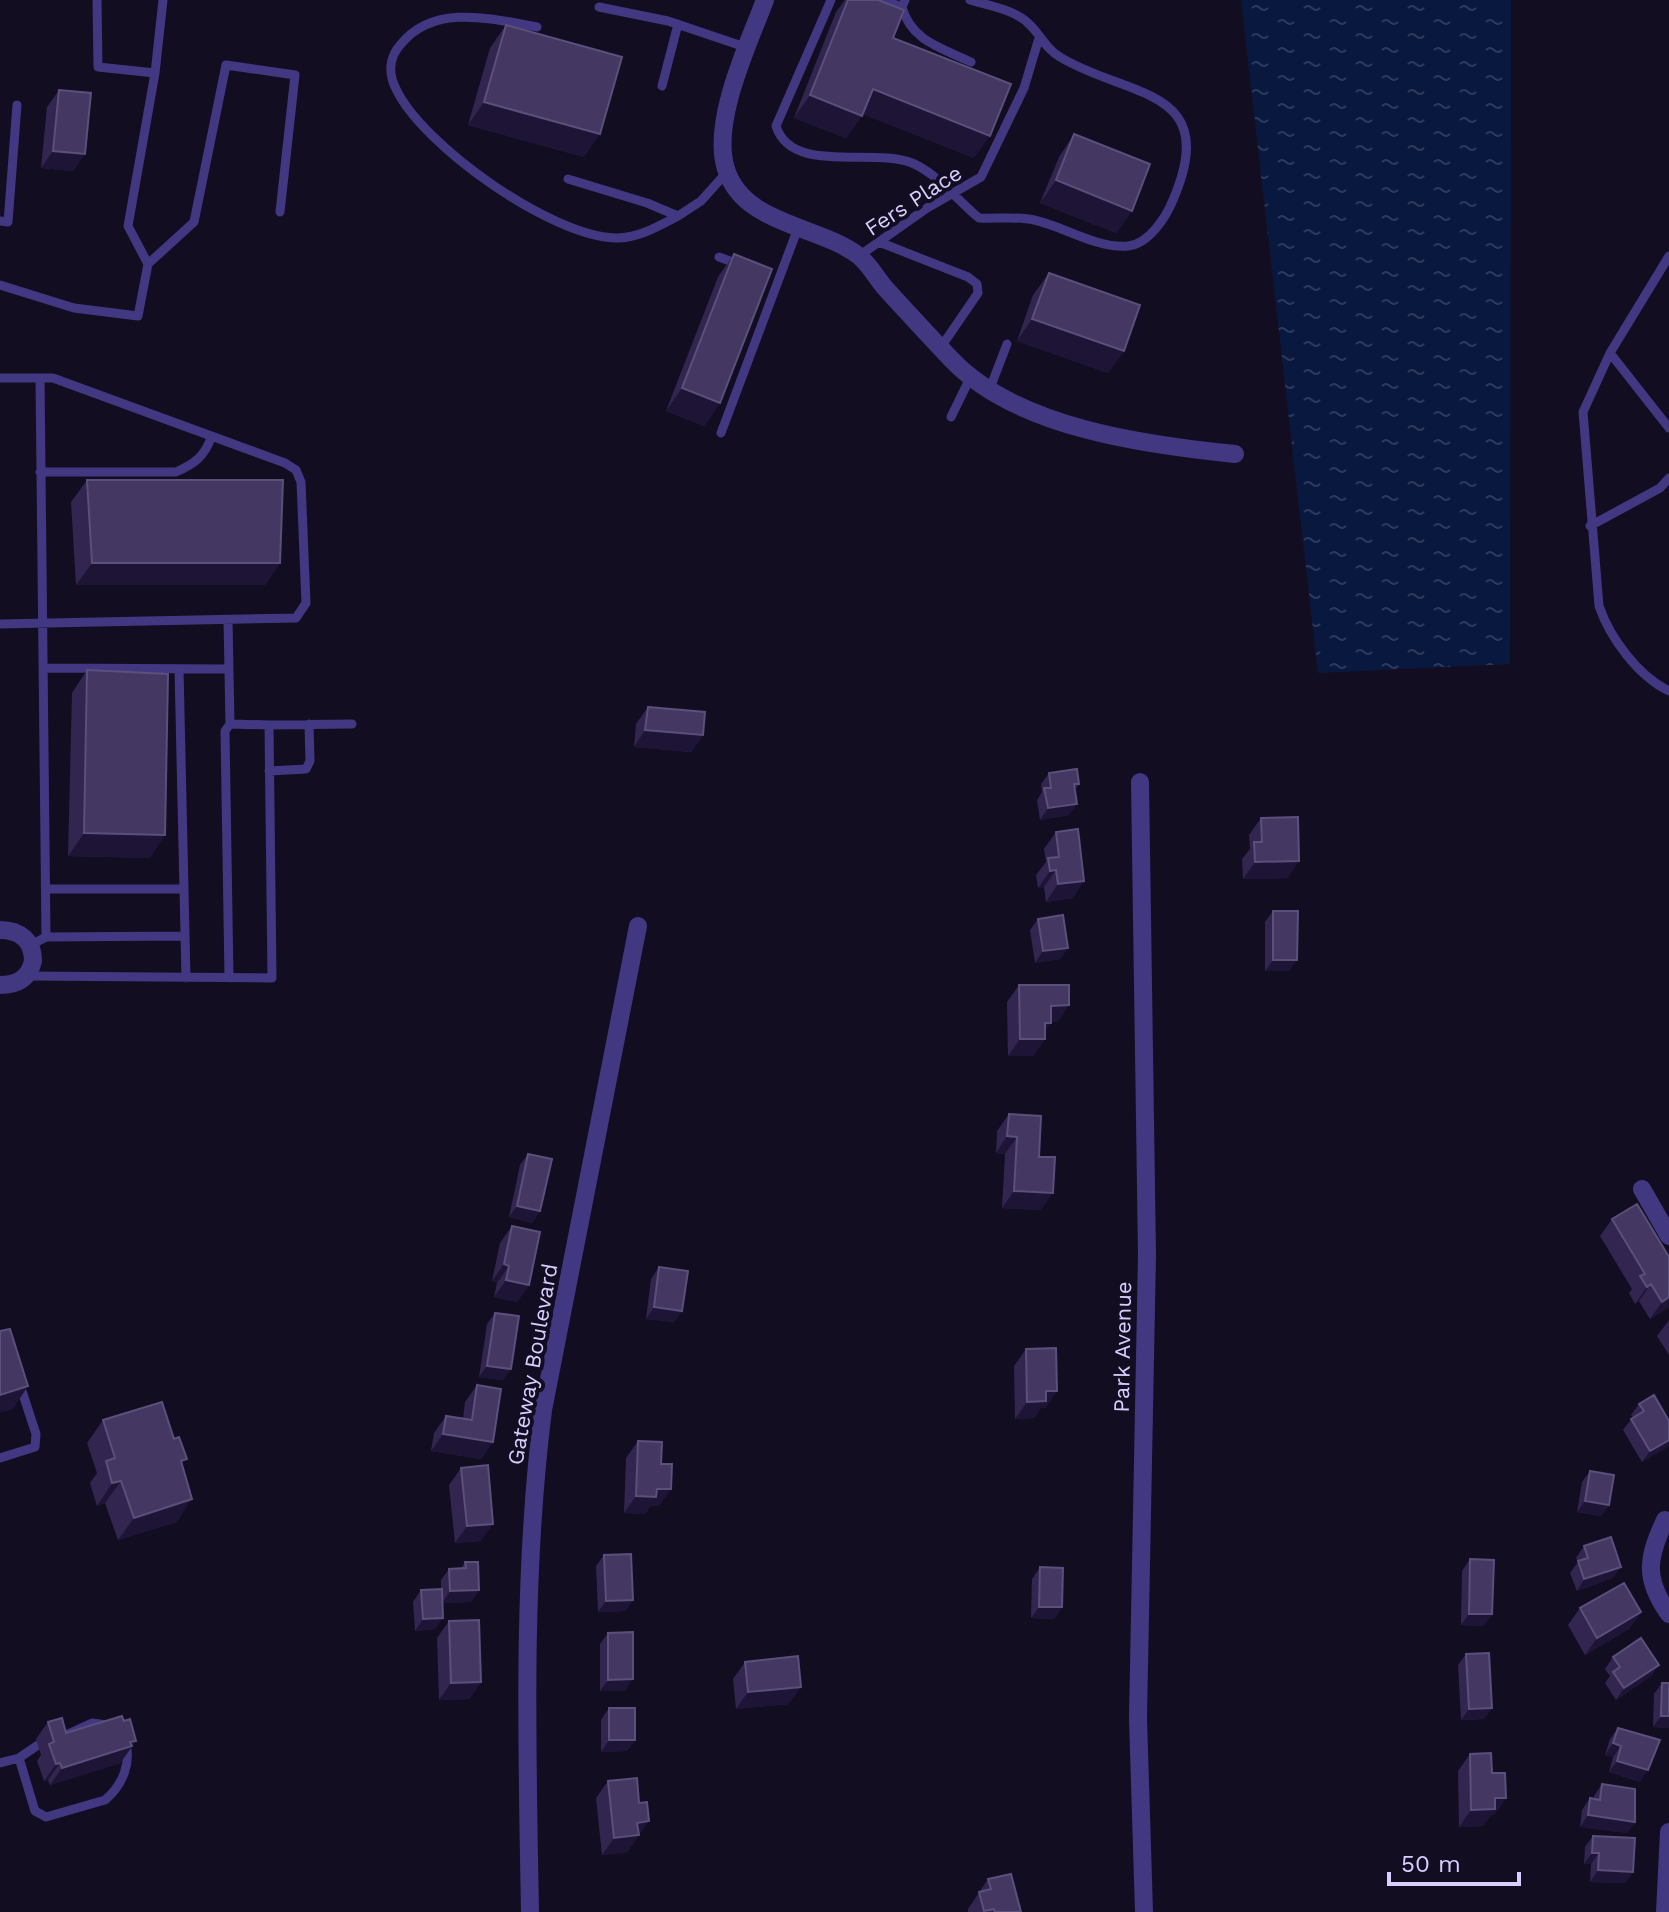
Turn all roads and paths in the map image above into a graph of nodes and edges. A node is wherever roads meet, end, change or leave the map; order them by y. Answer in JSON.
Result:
{"nodes":[{"id":1,"x":97,"y":0,"type":"edge"},
{"id":2,"x":163,"y":0,"type":"edge"},
{"id":3,"x":765,"y":0,"type":"edge"},
{"id":4,"x":831,"y":0,"type":"edge"},
{"id":5,"x":883,"y":0,"type":"edge"},
{"id":6,"x":970,"y":0,"type":"edge"},
{"id":7,"x":904,"y":4,"type":"edge"},
{"id":8,"x":599,"y":7,"type":"dead end"},
{"id":9,"x":678,"y":24,"type":"junction"},
{"id":10,"x":537,"y":27,"type":"dead end"},
{"id":11,"x":1039,"y":38,"type":"junction"},
{"id":12,"x":748,"y":48,"type":"junction"},
{"id":13,"x":971,"y":62,"type":"dead end"},
{"id":14,"x":155,"y":73,"type":"junction"},
{"id":15,"x":662,"y":86,"type":"dead end"},
{"id":16,"x":17,"y":105,"type":"dead end"},
{"id":17,"x":727,"y":172,"type":"junction"},
{"id":18,"x":568,"y":179,"type":"dead end"},
{"id":19,"x":952,"y":196,"type":"junction"},
{"id":20,"x":280,"y":212,"type":"dead end"},
{"id":21,"x":678,"y":216,"type":"junction"},
{"id":22,"x":0,"y":221,"type":"edge"},
{"id":23,"x":798,"y":228,"type":"junction"},
{"id":24,"x":879,"y":242,"type":"junction"},
{"id":25,"x":859,"y":256,"type":"junction"},
{"id":26,"x":1669,"y":256,"type":"edge"},
{"id":27,"x":719,"y":257,"type":"dead end"},
{"id":28,"x":148,"y":264,"type":"junction"},
{"id":29,"x":755,"y":270,"type":"edge"},
{"id":30,"x":767,"y":274,"type":"edge"},
{"id":31,"x":779,"y":279,"type":"junction"},
{"id":32,"x":0,"y":285,"type":"edge"},
{"id":33,"x":1007,"y":344,"type":"dead end"},
{"id":34,"x":941,"y":347,"type":"junction"},
{"id":35,"x":1610,"y":353,"type":"junction"},
{"id":36,"x":971,"y":376,"type":"junction"},
{"id":37,"x":0,"y":378,"type":"edge"},
{"id":38,"x":40,"y":378,"type":"junction"},
{"id":39,"x":989,"y":391,"type":"junction"},
{"id":40,"x":951,"y":417,"type":"dead end"},
{"id":41,"x":1669,"y":428,"type":"edge"},
{"id":42,"x":721,"y":433,"type":"dead end"},
{"id":43,"x":211,"y":438,"type":"junction"},
{"id":44,"x":1235,"y":454,"type":"dead end"},
{"id":45,"x":40,"y":472,"type":"junction"},
{"id":46,"x":1669,"y":478,"type":"edge"},
{"id":47,"x":1590,"y":526,"type":"junction"},
{"id":48,"x":228,"y":620,"type":"junction"},
{"id":49,"x":0,"y":624,"type":"edge"},
{"id":50,"x":40,"y":624,"type":"junction"},
{"id":51,"x":44,"y":668,"type":"junction"},
{"id":52,"x":179,"y":669,"type":"junction"},
{"id":53,"x":229,"y":669,"type":"junction"},
{"id":54,"x":1669,"y":691,"type":"edge"},
{"id":55,"x":230,"y":724,"type":"junction"},
{"id":56,"x":309,"y":724,"type":"junction"},
{"id":57,"x":352,"y":724,"type":"dead end"},
{"id":58,"x":269,"y":725,"type":"junction"},
{"id":59,"x":269,"y":771,"type":"junction"},
{"id":60,"x":1140,"y":782,"type":"dead end"},
{"id":61,"x":46,"y":889,"type":"junction"},
{"id":62,"x":184,"y":889,"type":"junction"},
{"id":63,"x":638,"y":926,"type":"dead end"},
{"id":64,"x":0,"y":930,"type":"edge"},
{"id":65,"x":185,"y":936,"type":"junction"},
{"id":66,"x":38,"y":941,"type":"junction"},
{"id":67,"x":27,"y":976,"type":"junction"},
{"id":68,"x":186,"y":978,"type":"junction"},
{"id":69,"x":229,"y":978,"type":"junction"},
{"id":70,"x":0,"y":985,"type":"edge"},
{"id":71,"x":1642,"y":1189,"type":"dead end"},
{"id":72,"x":1669,"y":1236,"type":"edge"},
{"id":73,"x":16,"y":1373,"type":"edge"},
{"id":74,"x":0,"y":1458,"type":"edge"},
{"id":75,"x":1665,"y":1520,"type":"dead end"},
{"id":76,"x":1669,"y":1614,"type":"edge"},
{"id":77,"x":52,"y":1741,"type":"edge"},
{"id":78,"x":38,"y":1745,"type":"dead end"},
{"id":79,"x":19,"y":1758,"type":"junction"},
{"id":80,"x":0,"y":1763,"type":"edge"},
{"id":81,"x":1669,"y":1832,"type":"edge"},
{"id":82,"x":530,"y":1912,"type":"edge"},
{"id":83,"x":1144,"y":1912,"type":"edge"},
{"id":84,"x":1665,"y":1912,"type":"edge"}],
"edges":[{"from":1,"to":14,"type":"lane"},
{"from":2,"to":14,"type":"lane"},
{"from":3,"to":12,"type":"street"},
{"from":4,"to":19,"type":"lane"},
{"from":5,"to":7,"type":"lane"},
{"from":6,"to":11,"type":"lane"},
{"from":7,"to":13,"type":"lane"},
{"from":8,"to":9,"type":"lane"},
{"from":9,"to":12,"type":"lane"},
{"from":9,"to":15,"type":"lane"},
{"from":10,"to":21,"type":"lane"},
{"from":11,"to":19,"type":"lane","name":"Fers Place"},
{"from":11,"to":19,"type":"lane"},
{"from":12,"to":17,"type":"street"},
{"from":14,"to":28,"type":"lane"},
{"from":16,"to":22,"type":"lane"},
{"from":17,"to":21,"type":"lane"},
{"from":17,"to":23,"type":"street"},
{"from":18,"to":21,"type":"lane"},
{"from":19,"to":24,"type":"lane","name":"Fers Place"},
{"from":20,"to":28,"type":"lane"},
{"from":23,"to":25,"type":"street"},
{"from":23,"to":31,"type":"lane"},
{"from":24,"to":25,"type":"lane","name":"Fers Place"},
{"from":24,"to":34,"type":"lane"},
{"from":25,"to":34,"type":"street"},
{"from":26,"to":35,"type":"lane"},
{"from":27,"to":29,"type":"lane"},
{"from":28,"to":32,"type":"lane"},
{"from":30,"to":31,"type":"lane"},
{"from":31,"to":42,"type":"lane"},
{"from":33,"to":39,"type":"lane"},
{"from":34,"to":36,"type":"street"},
{"from":35,"to":41,"type":"lane"},
{"from":35,"to":47,"type":"lane"},
{"from":36,"to":39,"type":"street"},
{"from":36,"to":40,"type":"lane"},
{"from":37,"to":38,"type":"lane"},
{"from":38,"to":43,"type":"lane"},
{"from":38,"to":45,"type":"lane"},
{"from":39,"to":44,"type":"street"},
{"from":43,"to":45,"type":"lane"},
{"from":43,"to":48,"type":"lane"},
{"from":45,"to":50,"type":"lane"},
{"from":46,"to":47,"type":"lane"},
{"from":47,"to":54,"type":"lane"},
{"from":48,"to":50,"type":"lane"},
{"from":48,"to":53,"type":"lane"},
{"from":49,"to":50,"type":"lane"},
{"from":50,"to":51,"type":"lane"},
{"from":51,"to":52,"type":"lane"},
{"from":51,"to":61,"type":"lane"},
{"from":52,"to":53,"type":"lane"},
{"from":52,"to":62,"type":"lane"},
{"from":53,"to":55,"type":"lane"},
{"from":55,"to":58,"type":"lane"},
{"from":55,"to":69,"type":"lane"},
{"from":56,"to":57,"type":"lane"},
{"from":56,"to":58,"type":"lane"},
{"from":56,"to":59,"type":"lane"},
{"from":58,"to":59,"type":"lane"},
{"from":59,"to":69,"type":"lane"},
{"from":60,"to":83,"type":"street","name":"Park Avenue"},
{"from":61,"to":62,"type":"lane"},
{"from":61,"to":66,"type":"lane"},
{"from":62,"to":65,"type":"lane"},
{"from":63,"to":82,"type":"street","name":"Gateway Boulevard"},
{"from":64,"to":66,"type":"street"},
{"from":65,"to":66,"type":"lane"},
{"from":65,"to":68,"type":"lane"},
{"from":66,"to":67,"type":"street"},
{"from":67,"to":68,"type":"lane"},
{"from":67,"to":70,"type":"street"},
{"from":68,"to":69,"type":"lane"},
{"from":71,"to":72,"type":"street"},
{"from":73,"to":74,"type":"lane"},
{"from":75,"to":76,"type":"street"},
{"from":77,"to":79,"type":"lane"},
{"from":78,"to":79,"type":"lane"},
{"from":79,"to":80,"type":"lane"},
{"from":81,"to":84,"type":"street"}]}
